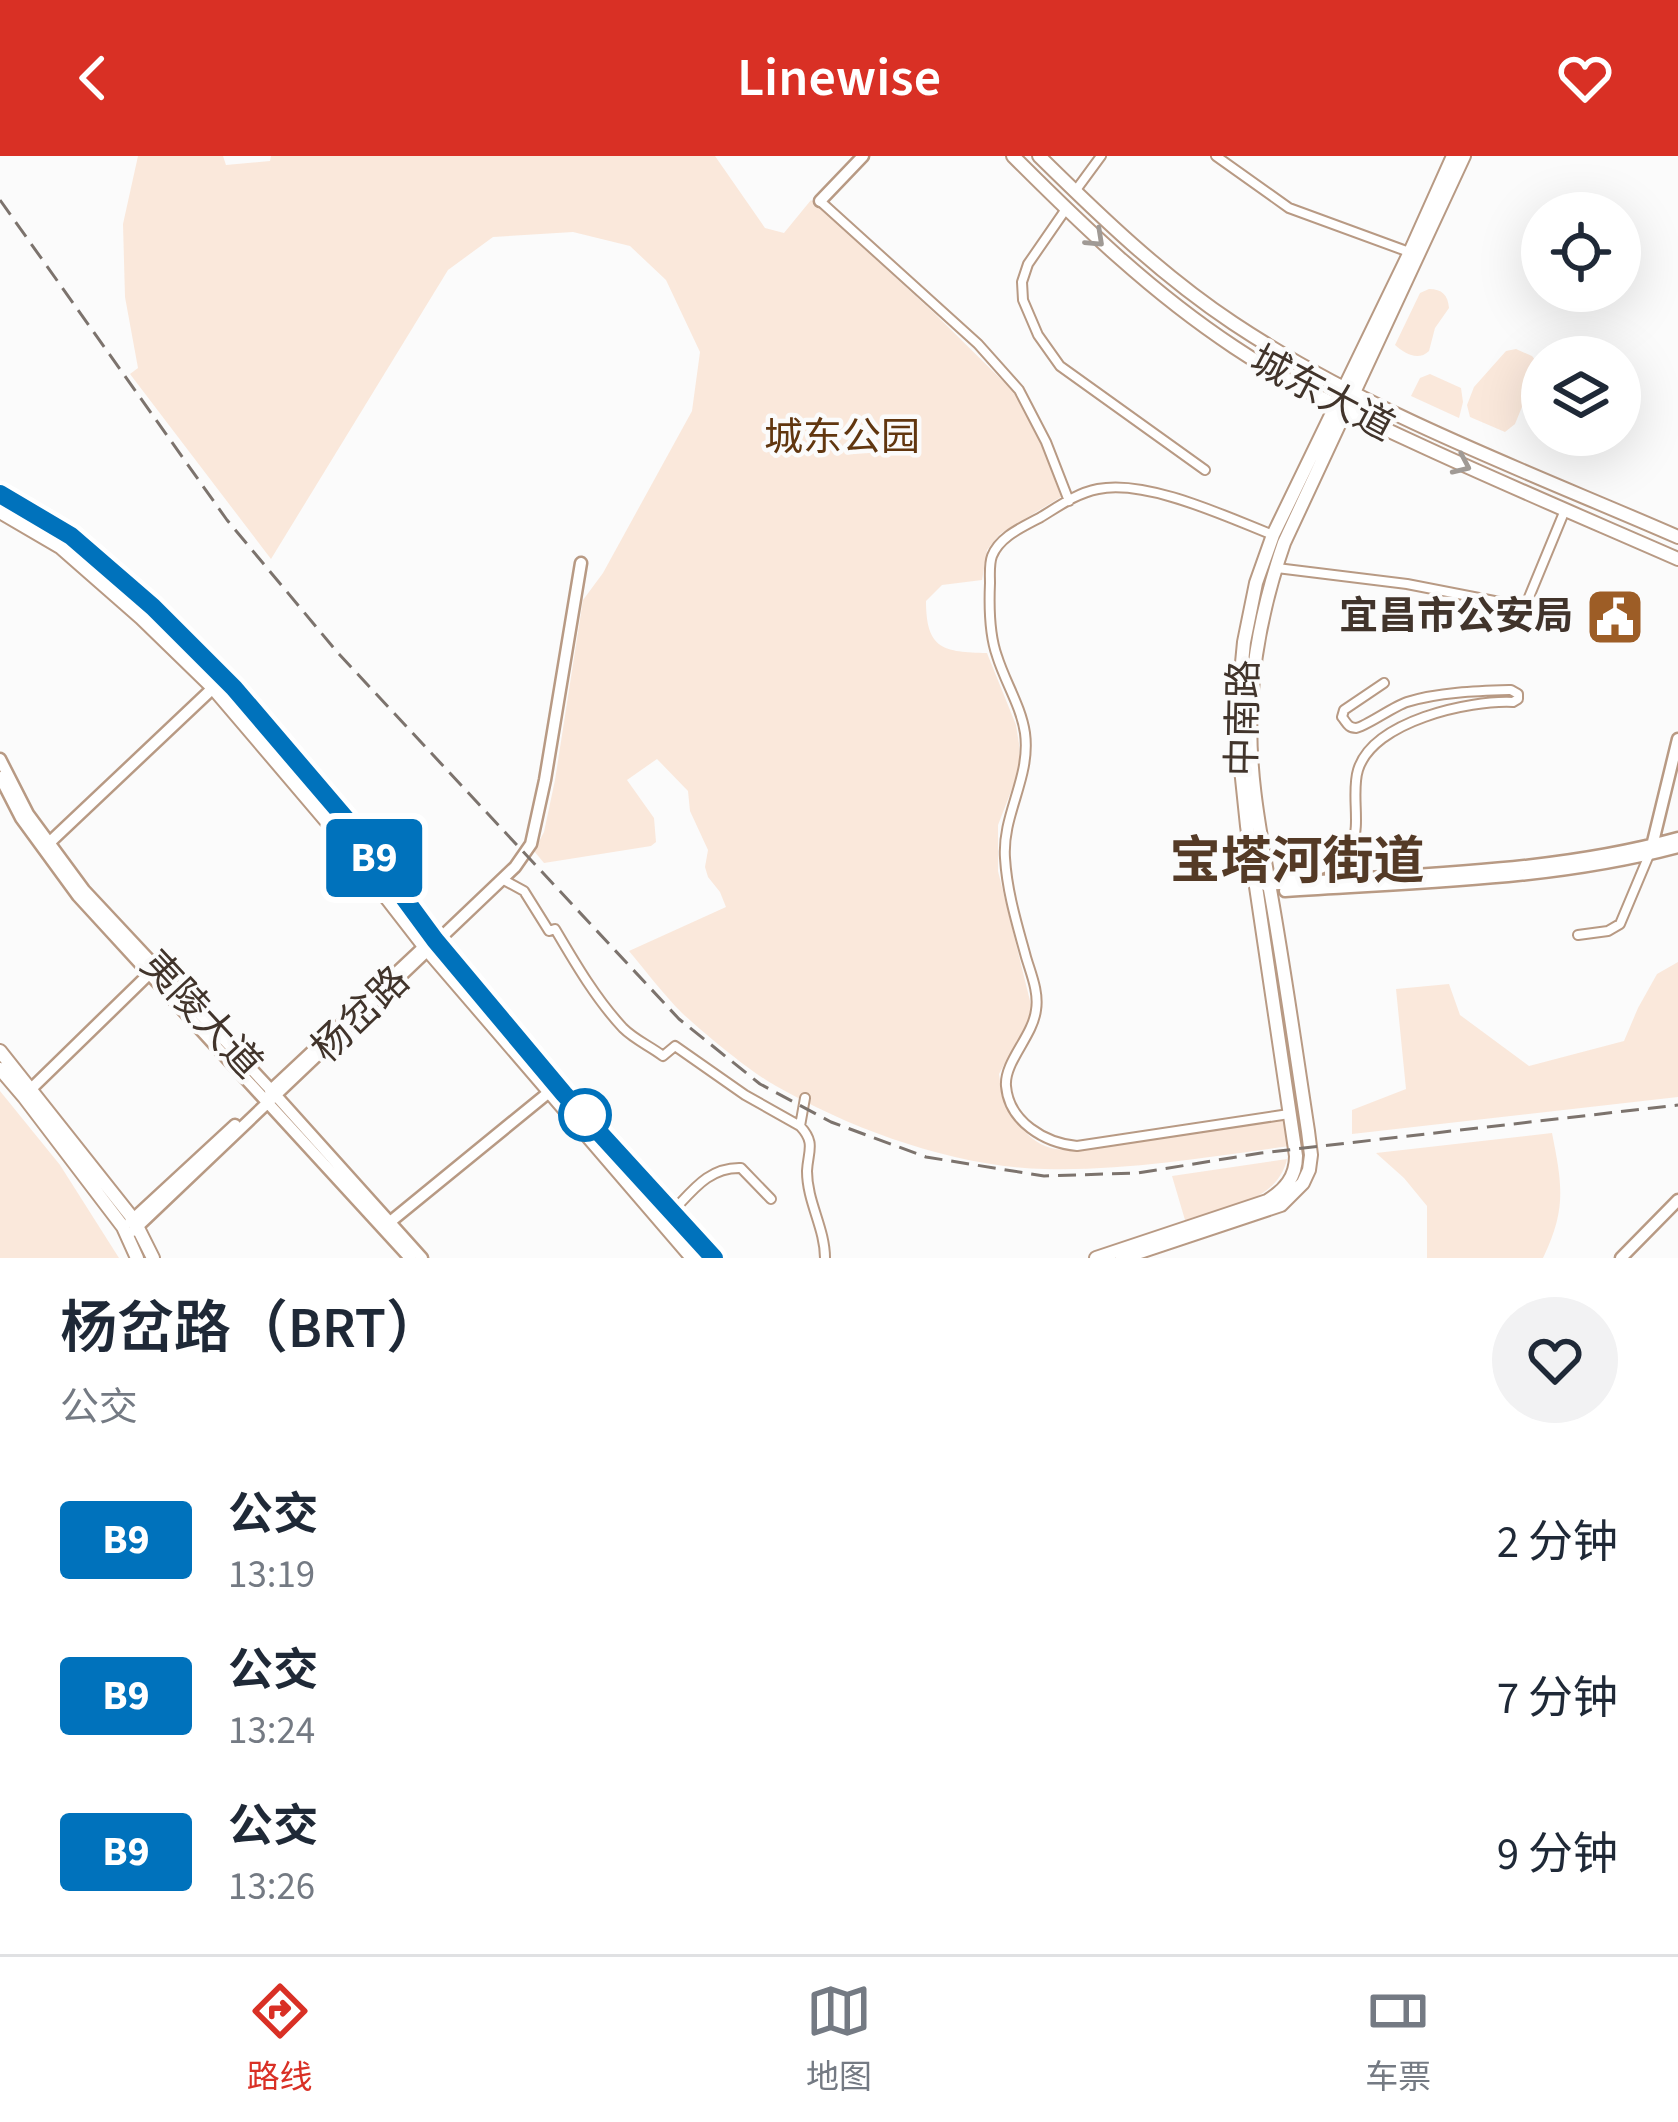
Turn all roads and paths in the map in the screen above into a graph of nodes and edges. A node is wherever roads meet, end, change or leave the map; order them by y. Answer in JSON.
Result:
{"nodes":[{"id":1,"x":863,"y":156,"type":"edge"},
{"id":2,"x":1013,"y":156,"type":"edge"},
{"id":3,"x":1039,"y":156,"type":"edge"},
{"id":4,"x":1100,"y":156,"type":"edge"},
{"id":5,"x":1216,"y":156,"type":"edge"},
{"id":6,"x":1453,"y":156,"type":"edge"},
{"id":7,"x":1464,"y":156,"type":"edge"},
{"id":8,"x":1075,"y":192,"type":"junction"},
{"id":9,"x":820,"y":201,"type":"joint"},
{"id":10,"x":1066,"y":209,"type":"junction"},
{"id":11,"x":1410,"y":252,"type":"junction"},
{"id":12,"x":1348,"y":390,"type":"junction"},
{"id":13,"x":1339,"y":408,"type":"junction"},
{"id":14,"x":1205,"y":470,"type":"dead end"},
{"id":15,"x":0,"y":494,"type":"edge"},
{"id":16,"x":1069,"y":500,"type":"junction"},
{"id":17,"x":1565,"y":510,"type":"junction"},
{"id":18,"x":0,"y":512,"type":"edge"},
{"id":19,"x":1274,"y":536,"type":"junction"},
{"id":20,"x":1678,"y":537,"type":"edge"},
{"id":21,"x":1678,"y":559,"type":"edge"},
{"id":22,"x":581,"y":562,"type":"dead end"},
{"id":23,"x":1276,"y":568,"type":"junction"},
{"id":24,"x":1384,"y":683,"type":"dead end"},
{"id":25,"x":213,"y":688,"type":"junction"},
{"id":26,"x":1678,"y":739,"type":"edge"},
{"id":27,"x":0,"y":759,"type":"edge"},
{"id":28,"x":0,"y":777,"type":"edge"},
{"id":29,"x":49,"y":843,"type":"junction"},
{"id":30,"x":1678,"y":843,"type":"edge"},
{"id":31,"x":1650,"y":850,"type":"junction"},
{"id":32,"x":502,"y":879,"type":"junction"},
{"id":33,"x":1263,"y":889,"type":"junction"},
{"id":34,"x":1578,"y":935,"type":"dead end"},
{"id":35,"x":429,"y":946,"type":"junction"},
{"id":36,"x":151,"y":973,"type":"junction"},
{"id":37,"x":0,"y":1051,"type":"edge"},
{"id":38,"x":0,"y":1069,"type":"edge"},
{"id":39,"x":31,"y":1089,"type":"junction"},
{"id":40,"x":548,"y":1093,"type":"junction"},
{"id":41,"x":270,"y":1096,"type":"junction"},
{"id":42,"x":805,"y":1098,"type":"dead end"},
{"id":43,"x":1290,"y":1113,"type":"junction"},
{"id":44,"x":800,"y":1126,"type":"junction"},
{"id":45,"x":771,"y":1199,"type":"dead end"},
{"id":46,"x":1678,"y":1200,"type":"edge"},
{"id":47,"x":674,"y":1211,"type":"junction"},
{"id":48,"x":390,"y":1222,"type":"junction"},
{"id":49,"x":130,"y":1228,"type":"junction"},
{"id":50,"x":137,"y":1258,"type":"edge"},
{"id":51,"x":153,"y":1258,"type":"edge"},
{"id":52,"x":410,"y":1258,"type":"edge"},
{"id":53,"x":422,"y":1258,"type":"edge"},
{"id":54,"x":692,"y":1258,"type":"edge"},
{"id":55,"x":714,"y":1258,"type":"edge"},
{"id":56,"x":825,"y":1258,"type":"edge"},
{"id":57,"x":1096,"y":1258,"type":"edge"},
{"id":58,"x":1122,"y":1258,"type":"edge"},
{"id":59,"x":1621,"y":1258,"type":"edge"}],
"edges":[{"from":1,"to":9,"type":"main road"},
{"from":2,"to":10,"type":"main road","name":"城东大道"},
{"from":3,"to":8,"type":"main road","name":"城东大道"},
{"from":4,"to":8,"type":"street"},
{"from":5,"to":11,"type":"street"},
{"from":6,"to":11,"type":"main road","name":"中南路"},
{"from":7,"to":12,"type":"main road","name":"中南路"},
{"from":8,"to":12,"type":"main road","name":"城东大道"},
{"from":9,"to":16,"type":"street"},
{"from":10,"to":13,"type":"main road","name":"城东大道","one_way":true},
{"from":10,"to":14,"type":"street"},
{"from":11,"to":12,"type":"main road","name":"中南路"},
{"from":12,"to":13,"type":"main road","name":"中南路"},
{"from":12,"to":20,"type":"main road","name":"城东大道"},
{"from":13,"to":17,"type":"main road","name":"城东大道","one_way":true},
{"from":13,"to":19,"type":"main road","name":"中南路"},
{"from":13,"to":23,"type":"main road","name":"中南路"},
{"from":15,"to":35,"type":"main road"},
{"from":16,"to":19,"type":"street"},
{"from":16,"to":43,"type":"street"},
{"from":17,"to":21,"type":"main road","name":"城东大道"},
{"from":17,"to":23,"type":"street"},
{"from":18,"to":25,"type":"main road"},
{"from":19,"to":33,"type":"main road","name":"中南路"},
{"from":22,"to":32,"type":"main road","name":"杨岔路"},
{"from":23,"to":33,"type":"main road","name":"中南路"},
{"from":24,"to":33,"type":"street"},
{"from":25,"to":29,"type":"main road"},
{"from":25,"to":35,"type":"main road"},
{"from":26,"to":31,"type":"main road"},
{"from":27,"to":29,"type":"main road","name":"夷陵大道"},
{"from":28,"to":36,"type":"main road","name":"夷陵大道"},
{"from":29,"to":41,"type":"main road","name":"夷陵大道"},
{"from":30,"to":31,"type":"main road"},
{"from":31,"to":33,"type":"main road"},
{"from":31,"to":34,"type":"street"},
{"from":32,"to":35,"type":"main road","name":"杨岔路"},
{"from":32,"to":44,"type":"street"},
{"from":33,"to":43,"type":"main road","name":"中南路"},
{"from":33,"to":58,"type":"main road","name":"中南路"},
{"from":35,"to":40,"type":"main road"},
{"from":35,"to":41,"type":"main road","name":"杨岔路"},
{"from":35,"to":47,"type":"main road"},
{"from":36,"to":39,"type":"main road"},
{"from":36,"to":41,"type":"main road","name":"夷陵大道"},
{"from":37,"to":39,"type":"main road"},
{"from":38,"to":49,"type":"main road"},
{"from":39,"to":49,"type":"main road"},
{"from":40,"to":48,"type":"main road"},
{"from":40,"to":54,"type":"main road"},
{"from":41,"to":48,"type":"main road","name":"夷陵大道"},
{"from":41,"to":49,"type":"main road","name":"杨岔路"},
{"from":41,"to":52,"type":"main road","name":"夷陵大道"},
{"from":42,"to":44,"type":"street"},
{"from":43,"to":57,"type":"main road","name":"中南路"},
{"from":44,"to":56,"type":"street"},
{"from":45,"to":47,"type":"street"},
{"from":46,"to":59,"type":"main road"},
{"from":47,"to":55,"type":"main road"},
{"from":48,"to":53,"type":"main road","name":"夷陵大道"},
{"from":49,"to":50,"type":"main road"},
{"from":49,"to":51,"type":"main road"}]}
